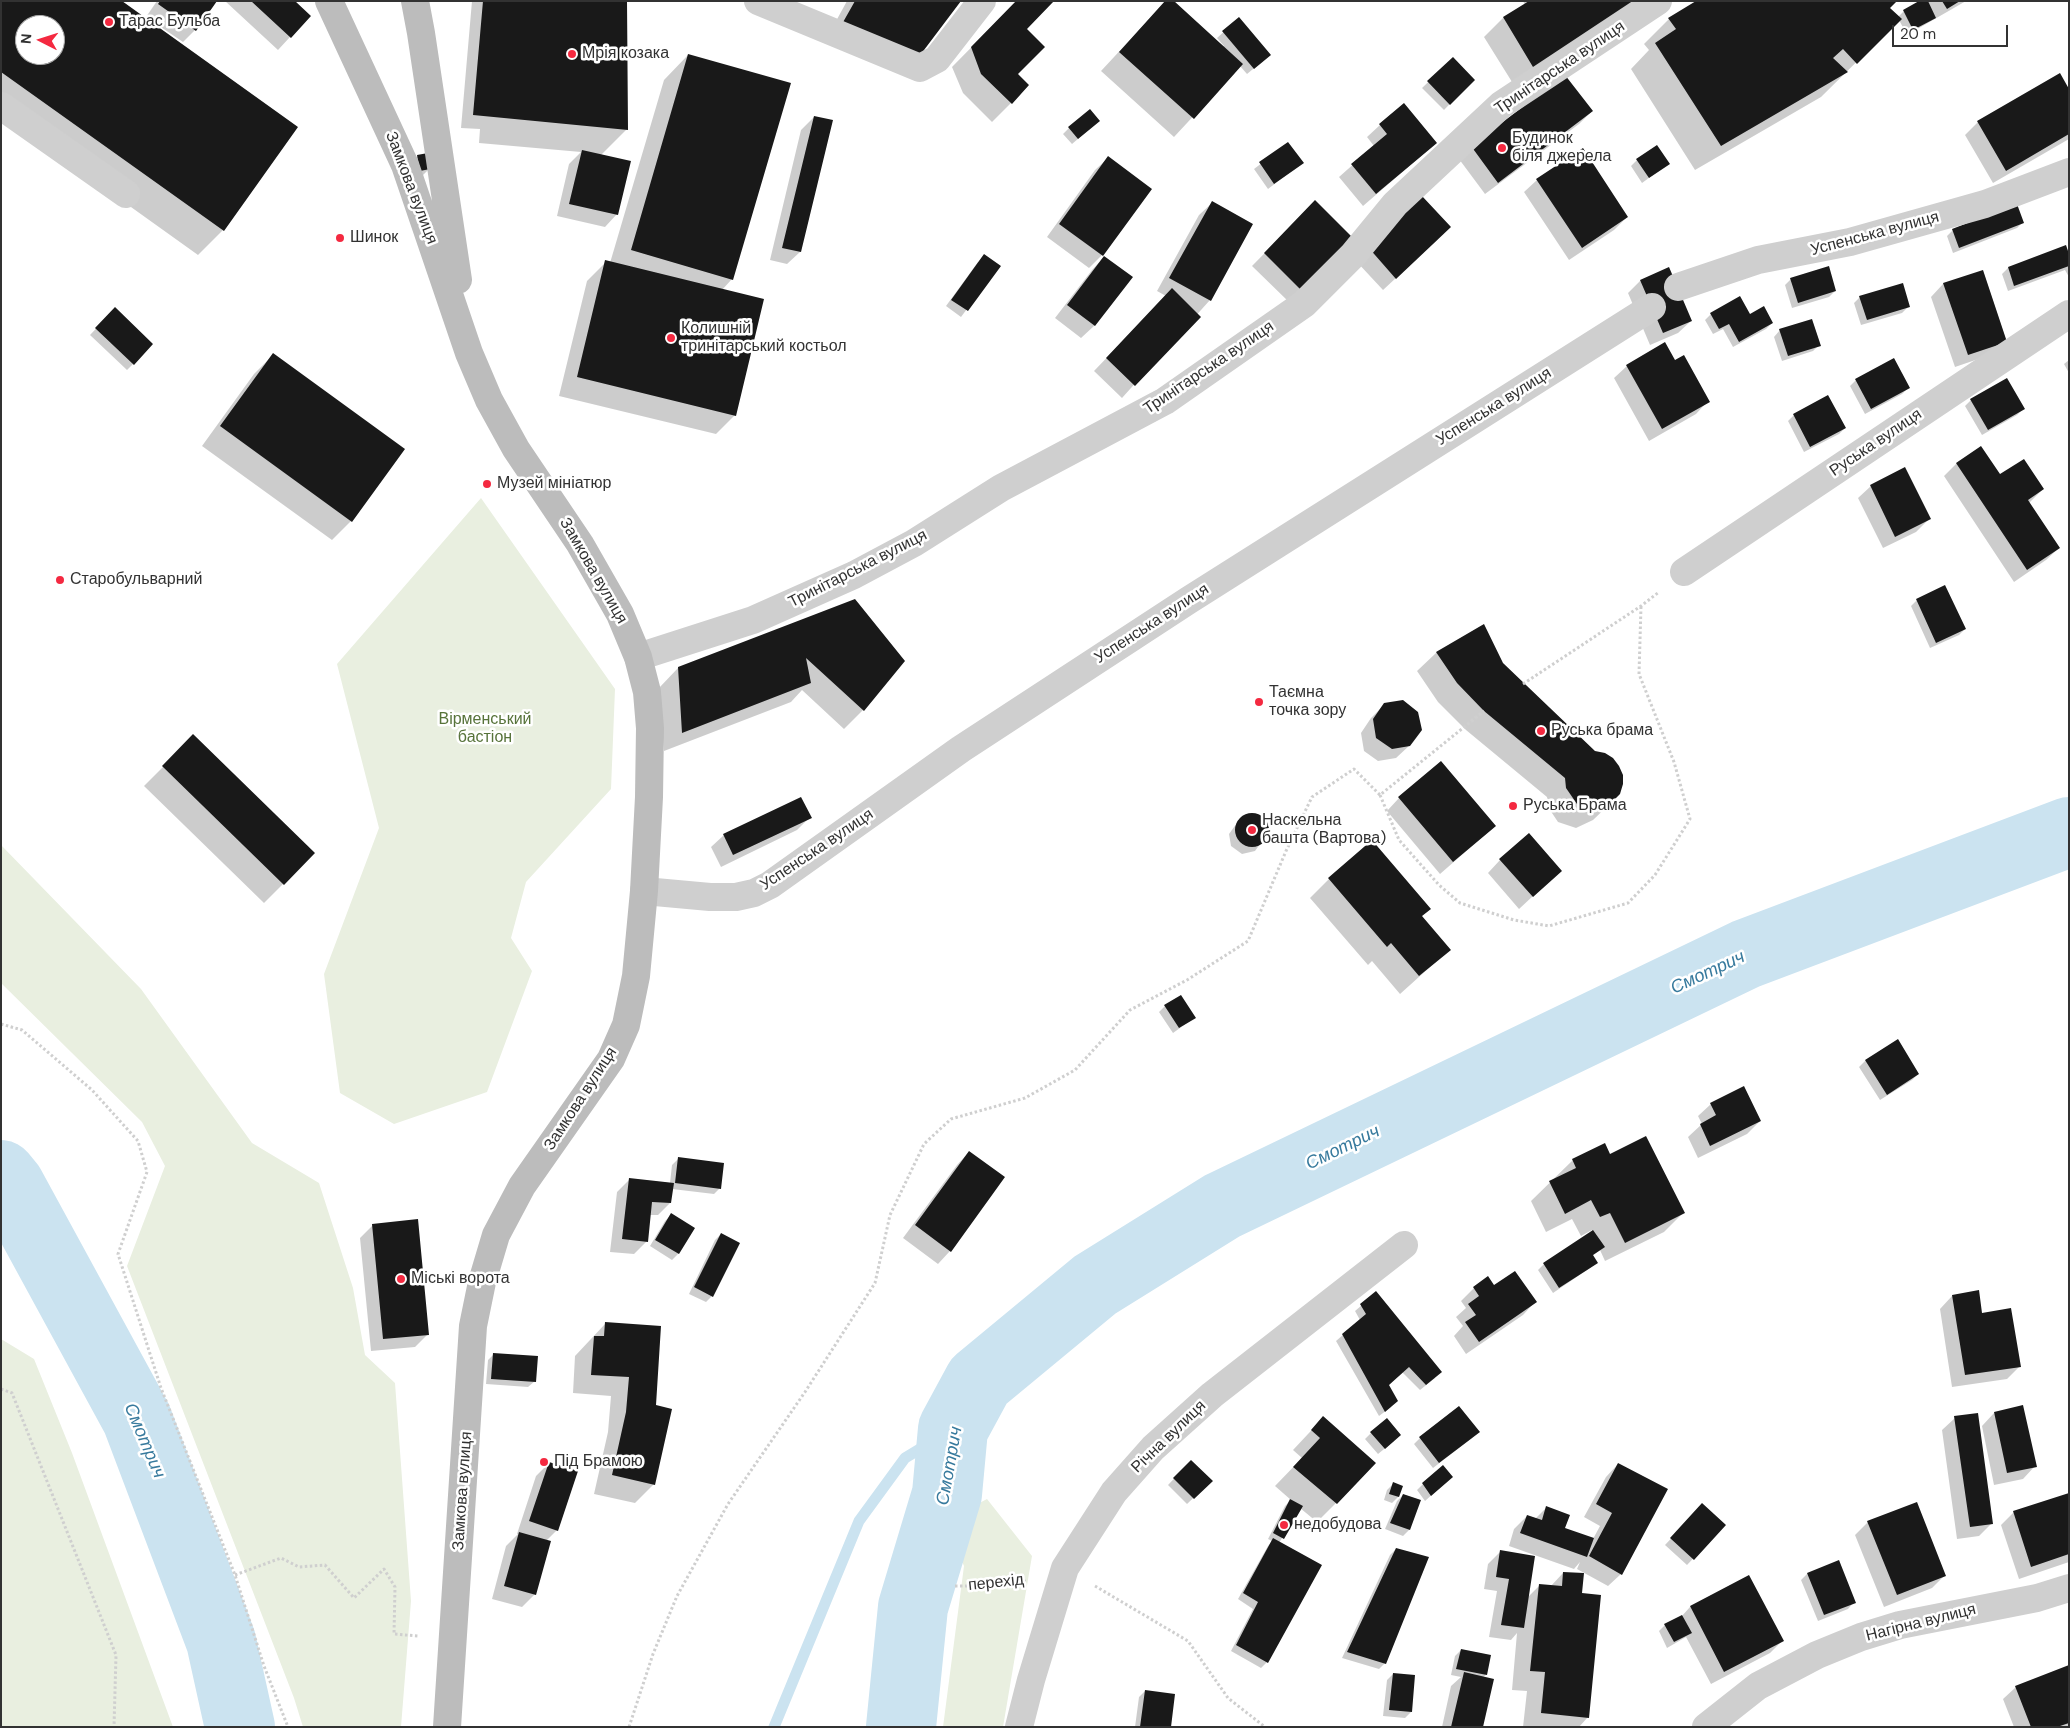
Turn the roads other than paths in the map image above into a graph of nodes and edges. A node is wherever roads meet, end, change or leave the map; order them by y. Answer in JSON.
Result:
{"nodes":[{"id":1,"x":329,"y":1,"type":"edge"},
{"id":2,"x":415,"y":1,"type":"edge"},
{"id":3,"x":758,"y":1,"type":"edge"},
{"id":4,"x":982,"y":1,"type":"edge"},
{"id":5,"x":1658,"y":1,"type":"edge"},
{"id":6,"x":1,"y":106,"type":"edge"},
{"id":7,"x":2069,"y":172,"type":"edge"},
{"id":8,"x":126,"y":194,"type":"dead end"},
{"id":9,"x":1678,"y":287,"type":"dead end"},
{"id":10,"x":1652,"y":307,"type":"dead end"},
{"id":11,"x":2069,"y":314,"type":"edge"},
{"id":12,"x":469,"y":353,"type":"junction"},
{"id":13,"x":1684,"y":572,"type":"road end"},
{"id":14,"x":638,"y":657,"type":"junction"},
{"id":15,"x":644,"y":891,"type":"junction"},
{"id":16,"x":1404,"y":1245,"type":"dead end"},
{"id":17,"x":2069,"y":1588,"type":"edge"},
{"id":18,"x":447,"y":1727,"type":"edge"},
{"id":19,"x":1020,"y":1727,"type":"edge"},
{"id":20,"x":1706,"y":1727,"type":"edge"}],
"edges":[{"from":1,"to":12,"type":"main road","name":"Замкова вулиця"},
{"from":2,"to":12,"type":"main road","name":"Замкова вулиця"},
{"from":3,"to":4,"type":"street"},
{"from":5,"to":14,"type":"street","name":"Тринітарська вулиця"},
{"from":6,"to":8,"type":"street"},
{"from":7,"to":9,"type":"street","name":"Успенська вулиця"},
{"from":10,"to":15,"type":"street","name":"Успенська вулиця"},
{"from":11,"to":13,"type":"street","name":"Руська вулиця"},
{"from":12,"to":14,"type":"main road","name":"Замкова вулиця"},
{"from":14,"to":15,"type":"main road","name":"Замкова вулиця"},
{"from":15,"to":18,"type":"main road","name":"Замкова вулиця"},
{"from":16,"to":19,"type":"street","name":"Річна вулиця"},
{"from":17,"to":20,"type":"street","name":"Нагірна вулиця"}]}
